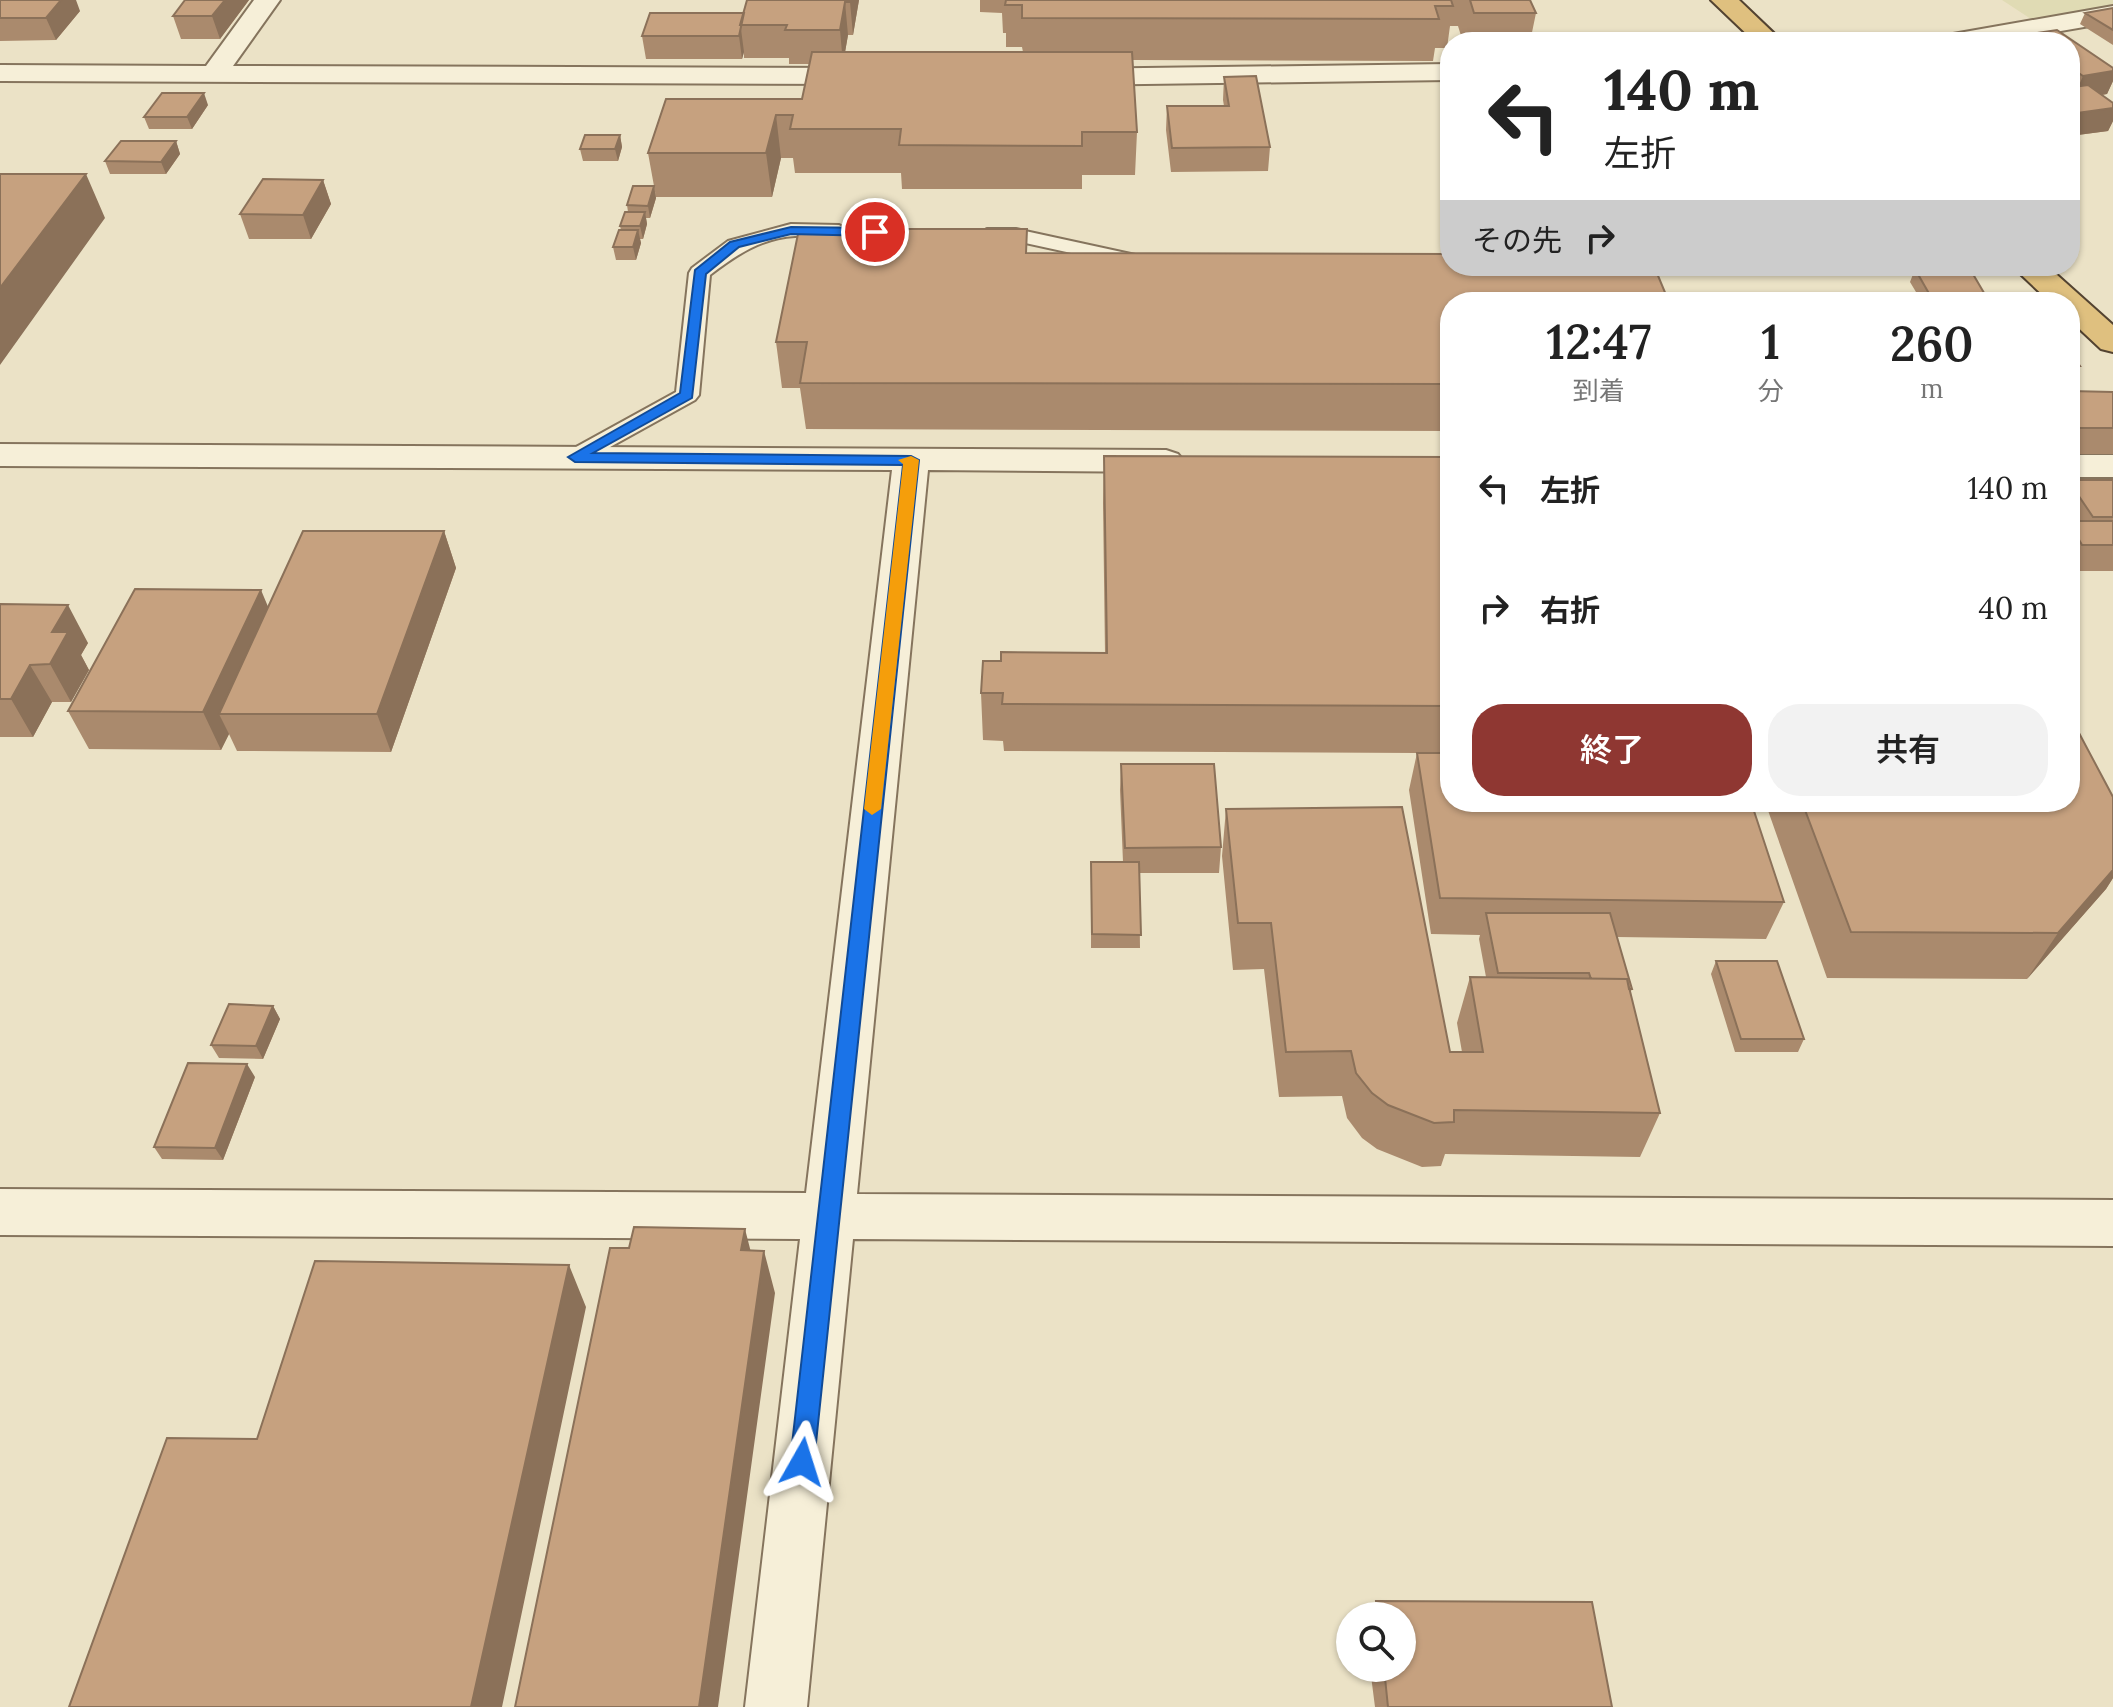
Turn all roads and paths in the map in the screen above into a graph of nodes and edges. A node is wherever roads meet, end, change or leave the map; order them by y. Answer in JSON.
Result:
{"nodes":[{"id":1,"x":267,"y":0,"type":"edge"},
{"id":2,"x":1724,"y":0,"type":"edge"},
{"id":3,"x":2113,"y":14,"type":"edge"},
{"id":4,"x":1759,"y":32,"type":"edge"},
{"id":5,"x":2010,"y":32,"type":"edge"},
{"id":6,"x":1440,"y":72,"type":"edge"},
{"id":7,"x":0,"y":73,"type":"edge"},
{"id":8,"x":214,"y":73,"type":"junction"},
{"id":9,"x":898,"y":76,"type":"edge"},
{"id":10,"x":1041,"y":77,"type":"edge"},
{"id":11,"x":866,"y":232,"type":"edge"},
{"id":12,"x":971,"y":234,"type":"edge"},
{"id":13,"x":1157,"y":262,"type":"edge"},
{"id":14,"x":2040,"y":276,"type":"edge"},
{"id":15,"x":2058,"y":292,"type":"edge"},
{"id":16,"x":2080,"y":311,"type":"edge"},
{"id":17,"x":2113,"y":342,"type":"edge"},
{"id":18,"x":0,"y":455,"type":"edge"},
{"id":19,"x":575,"y":457,"type":"junction"},
{"id":20,"x":911,"y":460,"type":"junction"},
{"id":21,"x":1196,"y":462,"type":"edge"},
{"id":22,"x":2080,"y":466,"type":"edge"},
{"id":23,"x":2113,"y":466,"type":"edge"},
{"id":24,"x":0,"y":1212,"type":"edge"},
{"id":25,"x":827,"y":1216,"type":"junction"},
{"id":26,"x":2113,"y":1223,"type":"edge"},
{"id":27,"x":776,"y":1707,"type":"edge"}],
"edges":[{"from":1,"to":8,"type":"street"},
{"from":2,"to":4,"type":"highway"},
{"from":3,"to":5,"type":"street"},
{"from":6,"to":10,"type":"street"},
{"from":7,"to":8,"type":"street"},
{"from":8,"to":9,"type":"street"},
{"from":11,"to":19,"type":"lane"},
{"from":12,"to":13,"type":"lane"},
{"from":14,"to":15,"type":"highway"},
{"from":16,"to":17,"type":"highway"},
{"from":18,"to":19,"type":"street"},
{"from":19,"to":20,"type":"street"},
{"from":20,"to":21,"type":"street"},
{"from":20,"to":25,"type":"street"},
{"from":22,"to":23,"type":"street"},
{"from":24,"to":25,"type":"street"},
{"from":25,"to":26,"type":"street"},
{"from":25,"to":27,"type":"street"}]}
